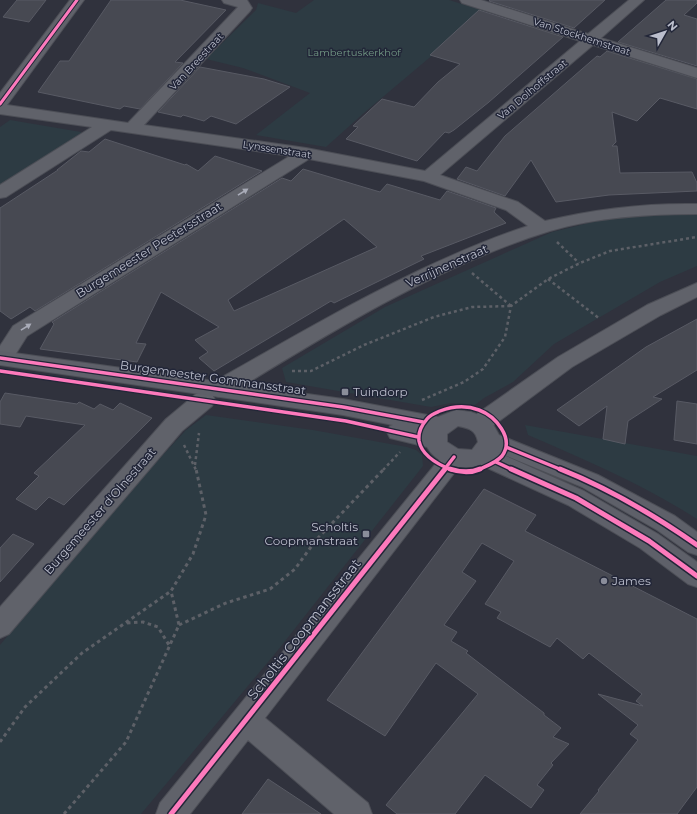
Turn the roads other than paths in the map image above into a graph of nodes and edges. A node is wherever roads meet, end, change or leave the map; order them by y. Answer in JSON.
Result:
{"nodes":[{"id":1,"x":77,"y":0,"type":"edge"},
{"id":2,"x":229,"y":0,"type":"edge"},
{"id":3,"x":467,"y":0,"type":"edge"},
{"id":4,"x":637,"y":0,"type":"edge"},
{"id":5,"x":591,"y":39,"type":"junction"},
{"id":6,"x":697,"y":73,"type":"edge"},
{"id":7,"x":0,"y":104,"type":"edge"},
{"id":8,"x":0,"y":109,"type":"edge"},
{"id":9,"x":107,"y":125,"type":"junction"},
{"id":10,"x":132,"y":128,"type":"junction"},
{"id":11,"x":306,"y":153,"type":"junction"},
{"id":12,"x":428,"y":177,"type":"junction"},
{"id":13,"x":0,"y":193,"type":"edge"},
{"id":14,"x":697,"y":209,"type":"edge"},
{"id":15,"x":547,"y":233,"type":"junction"},
{"id":16,"x":697,"y":289,"type":"edge"},
{"id":17,"x":1,"y":362,"type":"edge"},
{"id":18,"x":212,"y":395,"type":"junction"},
{"id":19,"x":483,"y":440,"type":"junction"},
{"id":20,"x":443,"y":441,"type":"junction"},
{"id":21,"x":697,"y":545,"type":"edge"},
{"id":22,"x":697,"y":576,"type":"edge"},
{"id":23,"x":0,"y":626,"type":"edge"},
{"id":24,"x":246,"y":720,"type":"junction"},
{"id":25,"x":172,"y":814,"type":"edge"},
{"id":26,"x":357,"y":814,"type":"edge"}],
"edges":[{"from":1,"to":7,"type":"street"},
{"from":2,"to":10,"type":"street","name":"Van Breestraat"},
{"from":3,"to":5,"type":"street","name":"Van Stockhemstraat"},
{"from":4,"to":5,"type":"street","name":"Van Dolhoffstraat"},
{"from":5,"to":6,"type":"street","name":"Van Stockhemstraat"},
{"from":5,"to":12,"type":"street","name":"Van Dolhoffstraat"},
{"from":8,"to":9,"type":"street","name":"Lynssenstraat"},
{"from":9,"to":10,"type":"street","name":"Lynssenstraat"},
{"from":9,"to":13,"type":"street"},
{"from":10,"to":11,"type":"street","name":"Lynssenstraat"},
{"from":11,"to":12,"type":"street","name":"Lynssenstraat"},
{"from":17,"to":11,"type":"street","name":"Burgemeester Peetersstraat","one_way":true},
{"from":12,"to":15,"type":"street","name":"Lynssenstraat"},
{"from":14,"to":15,"type":"street","name":"Verrijnenstraat"},
{"from":15,"to":18,"type":"street","name":"Verrijnenstraat"},
{"from":16,"to":19,"type":"street"},
{"from":17,"to":18,"type":"street","name":"Burgemeester Gommansstraat"},
{"from":18,"to":20,"type":"street","name":"Burgemeester Gommansstraat"},
{"from":18,"to":23,"type":"street","name":"Burgemeester d'Olnestraat"},
{"from":19,"to":20,"type":"street","name":"Burgemeester Gommansstraat"},
{"from":19,"to":20,"type":"street"},
{"from":19,"to":21,"type":"street"},
{"from":19,"to":22,"type":"street"},
{"from":20,"to":24,"type":"street","name":"Scholtis Coopmansstraat"},
{"from":24,"to":25,"type":"street","name":"Scholtis Coopmansstraat"},
{"from":24,"to":26,"type":"street"}]}
